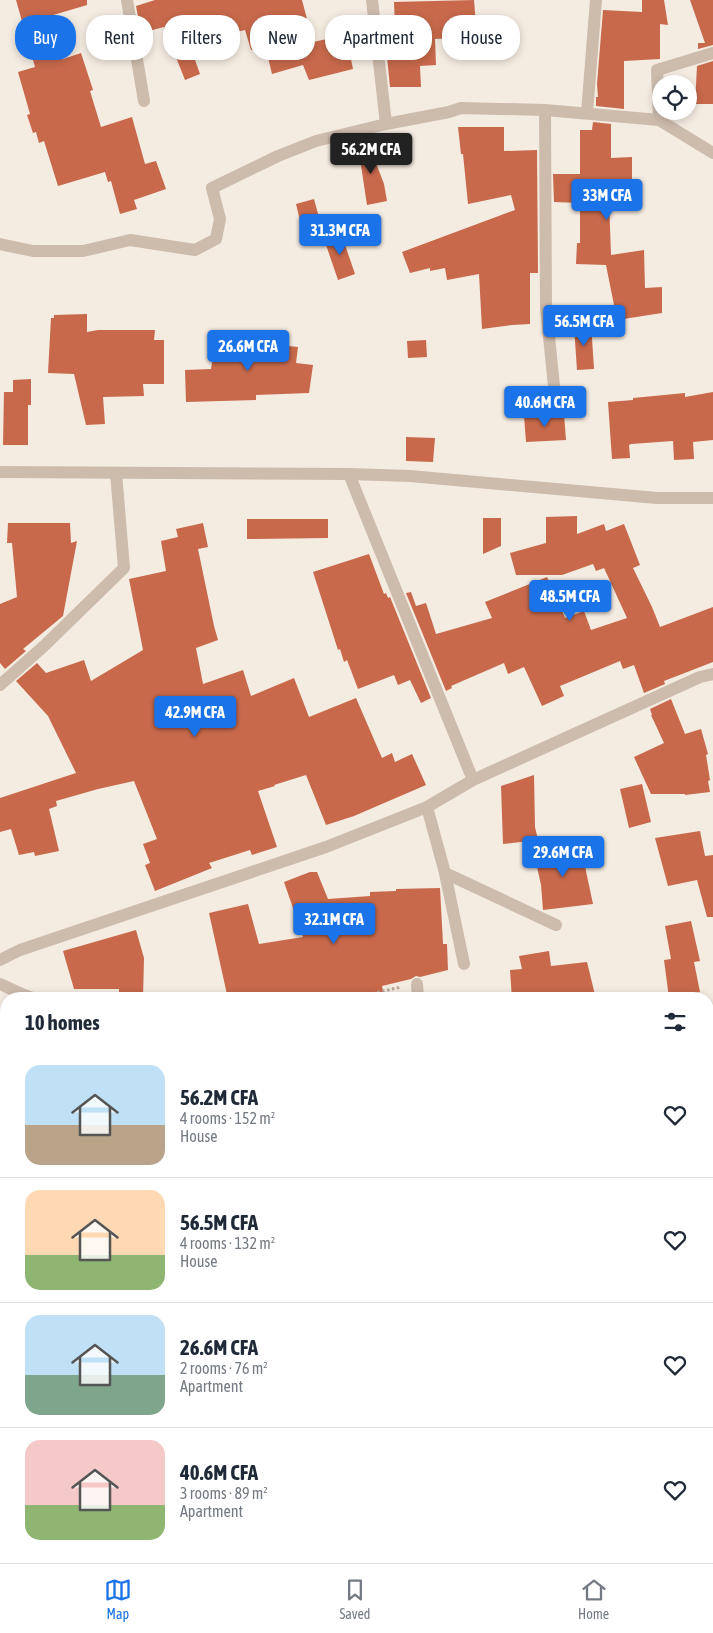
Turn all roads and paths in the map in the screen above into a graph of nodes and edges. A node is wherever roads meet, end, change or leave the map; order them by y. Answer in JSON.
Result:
{"nodes":[{"id":1,"x":127,"y":0,"type":"edge"},
{"id":2,"x":372,"y":0,"type":"edge"},
{"id":3,"x":596,"y":0,"type":"edge"},
{"id":4,"x":713,"y":53,"type":"edge"},
{"id":5,"x":657,"y":75,"type":"edge"},
{"id":6,"x":144,"y":101,"type":"dead end"},
{"id":7,"x":545,"y":110,"type":"junction"},
{"id":8,"x":587,"y":113,"type":"junction"},
{"id":9,"x":652,"y":119,"type":"edge"},
{"id":10,"x":658,"y":120,"type":"edge"},
{"id":11,"x":386,"y":124,"type":"junction"},
{"id":12,"x":713,"y":153,"type":"edge"},
{"id":13,"x":0,"y":244,"type":"edge"},
{"id":14,"x":555,"y":396,"type":"dead end"},
{"id":15,"x":0,"y":472,"type":"edge"},
{"id":16,"x":116,"y":473,"type":"junction"},
{"id":17,"x":349,"y":474,"type":"junction"},
{"id":18,"x":713,"y":498,"type":"edge"},
{"id":19,"x":713,"y":674,"type":"edge"},
{"id":20,"x":0,"y":685,"type":"edge"},
{"id":21,"x":473,"y":780,"type":"junction"},
{"id":22,"x":427,"y":807,"type":"junction"},
{"id":23,"x":445,"y":873,"type":"junction"},
{"id":24,"x":556,"y":924,"type":"dead end"},
{"id":25,"x":0,"y":960,"type":"edge"},
{"id":26,"x":464,"y":964,"type":"dead end"},
{"id":27,"x":0,"y":984,"type":"edge"},
{"id":28,"x":417,"y":984,"type":"joint"},
{"id":29,"x":16,"y":992,"type":"edge"},
{"id":30,"x":380,"y":992,"type":"edge"},
{"id":31,"x":418,"y":992,"type":"edge"}],
"edges":[{"from":1,"to":6,"type":"street"},
{"from":2,"to":11,"type":"street"},
{"from":3,"to":8,"type":"street"},
{"from":4,"to":5,"type":"street"},
{"from":7,"to":8,"type":"street"},
{"from":7,"to":11,"type":"street"},
{"from":7,"to":14,"type":"street"},
{"from":8,"to":9,"type":"street"},
{"from":10,"to":12,"type":"street"},
{"from":11,"to":13,"type":"street"},
{"from":15,"to":16,"type":"street"},
{"from":16,"to":17,"type":"street"},
{"from":16,"to":20,"type":"street"},
{"from":17,"to":18,"type":"street"},
{"from":17,"to":21,"type":"street"},
{"from":19,"to":21,"type":"street"},
{"from":21,"to":22,"type":"street"},
{"from":22,"to":23,"type":"street"},
{"from":22,"to":25,"type":"street"},
{"from":23,"to":24,"type":"street"},
{"from":23,"to":26,"type":"street"},
{"from":27,"to":29,"type":"street"},
{"from":28,"to":30,"type":"path"},
{"from":28,"to":31,"type":"street"}]}
